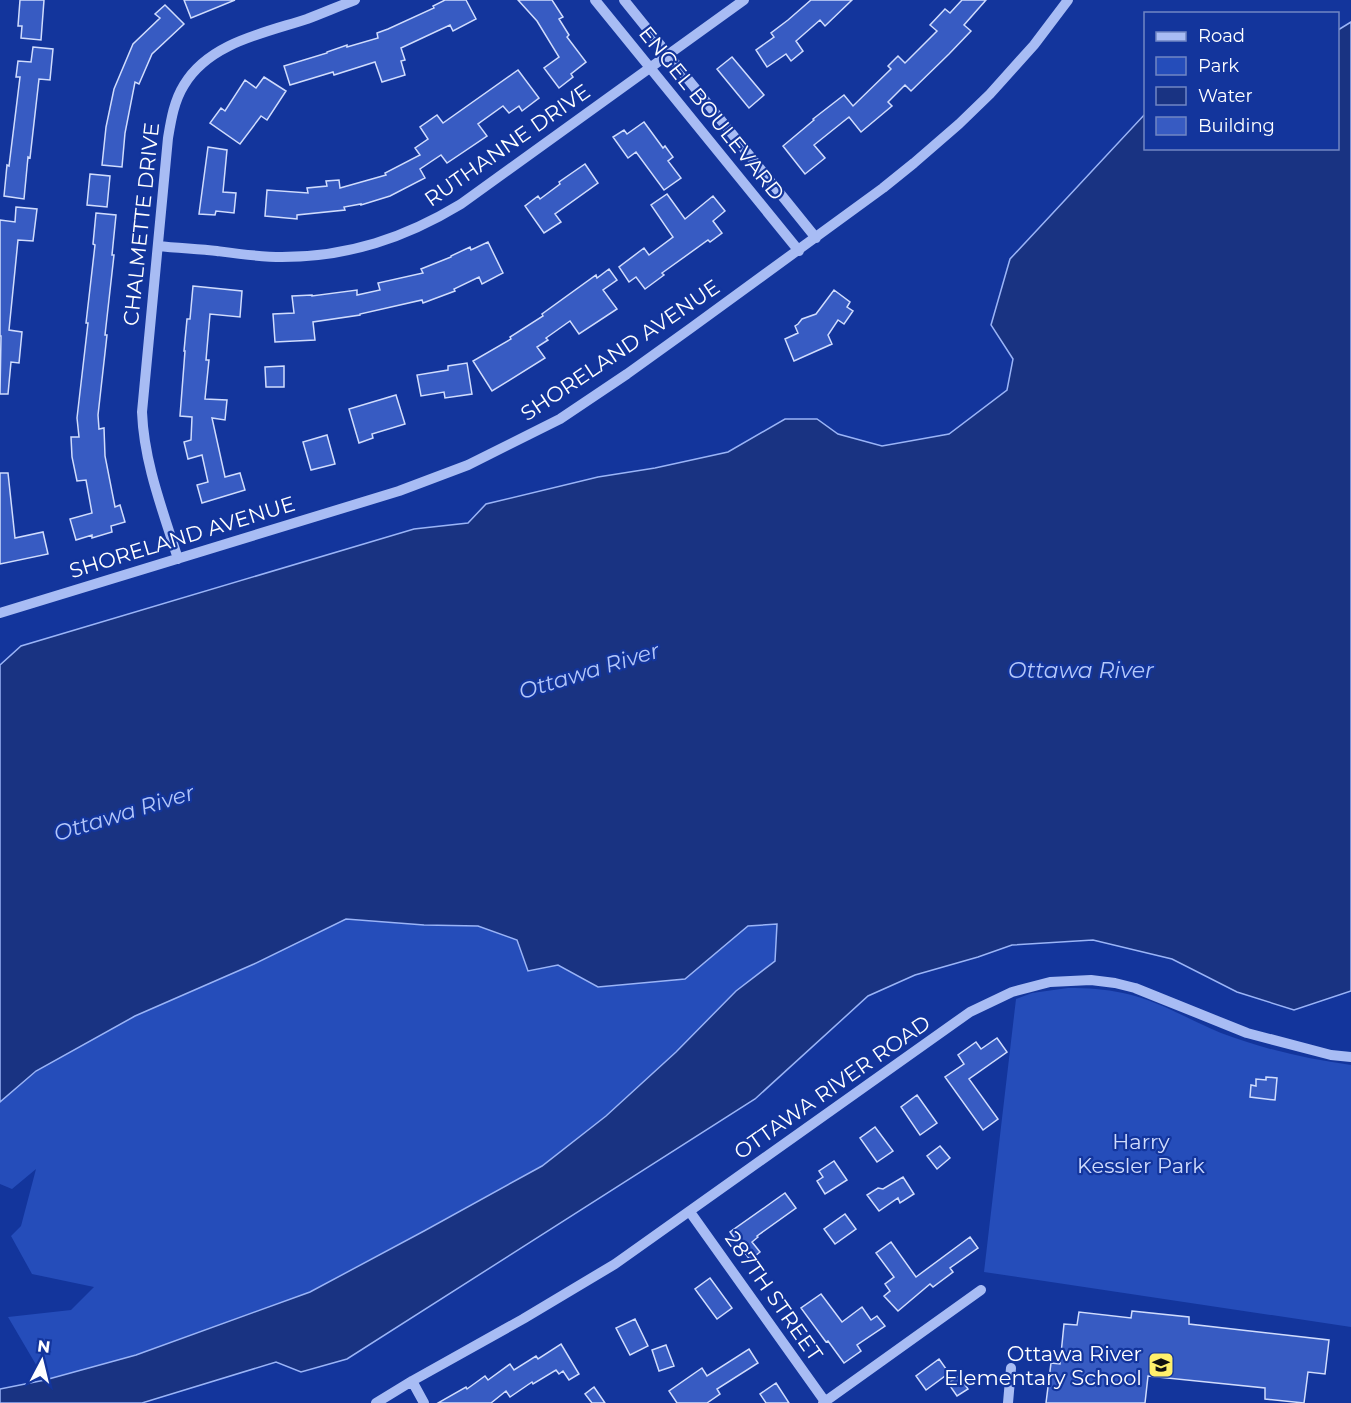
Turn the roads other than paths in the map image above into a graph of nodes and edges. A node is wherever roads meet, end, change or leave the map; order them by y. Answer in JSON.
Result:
{"nodes":[{"id":1,"x":355,"y":0,"type":"edge"},
{"id":2,"x":595,"y":0,"type":"edge"},
{"id":3,"x":624,"y":0,"type":"edge"},
{"id":4,"x":744,"y":0,"type":"edge"},
{"id":5,"x":1068,"y":0,"type":"edge"},
{"id":6,"x":669,"y":55,"type":"junction"},
{"id":7,"x":650,"y":68,"type":"junction"},
{"id":8,"x":816,"y":238,"type":"junction"},
{"id":9,"x":158,"y":246,"type":"junction"},
{"id":10,"x":799,"y":251,"type":"junction"},
{"id":11,"x":178,"y":559,"type":"junction"},
{"id":12,"x":0,"y":612,"type":"edge"},
{"id":13,"x":1351,"y":1058,"type":"edge"},
{"id":14,"x":690,"y":1212,"type":"junction"},
{"id":15,"x":981,"y":1290,"type":"dead end"},
{"id":16,"x":1011,"y":1368,"type":"dead end"},
{"id":17,"x":412,"y":1381,"type":"junction"},
{"id":18,"x":824,"y":1402,"type":"edge"},
{"id":19,"x":376,"y":1403,"type":"edge"},
{"id":20,"x":424,"y":1403,"type":"edge"},
{"id":21,"x":1008,"y":1403,"type":"edge"}],
"edges":[{"from":1,"to":9,"type":"street","name":"CHALMETTE DRIVE"},
{"from":2,"to":7,"type":"street","name":"ENGEL BOULEVARD"},
{"from":3,"to":6,"type":"street","name":"ENGEL BOULEVARD"},
{"from":4,"to":6,"type":"street","name":"RUTHANNE DRIVE"},
{"from":5,"to":8,"type":"street","name":"SHORELAND AVENUE"},
{"from":6,"to":7,"type":"street","name":"RUTHANNE DRIVE"},
{"from":6,"to":8,"type":"street","name":"ENGEL BOULEVARD"},
{"from":7,"to":9,"type":"street","name":"RUTHANNE DRIVE"},
{"from":7,"to":10,"type":"street","name":"ENGEL BOULEVARD"},
{"from":8,"to":10,"type":"street","name":"SHORELAND AVENUE"},
{"from":9,"to":11,"type":"street","name":"CHALMETTE DRIVE"},
{"from":10,"to":11,"type":"street","name":"SHORELAND AVENUE"},
{"from":11,"to":12,"type":"street","name":"SHORELAND AVENUE"},
{"from":13,"to":14,"type":"street","name":"OTTAWA RIVER ROAD"},
{"from":14,"to":17,"type":"street","name":"OTTAWA RIVER ROAD"},
{"from":14,"to":18,"type":"street","name":"287TH STREET"},
{"from":15,"to":18,"type":"street"},
{"from":16,"to":21,"type":"street"},
{"from":17,"to":19,"type":"street","name":"OTTAWA RIVER ROAD"},
{"from":17,"to":20,"type":"street"}]}
